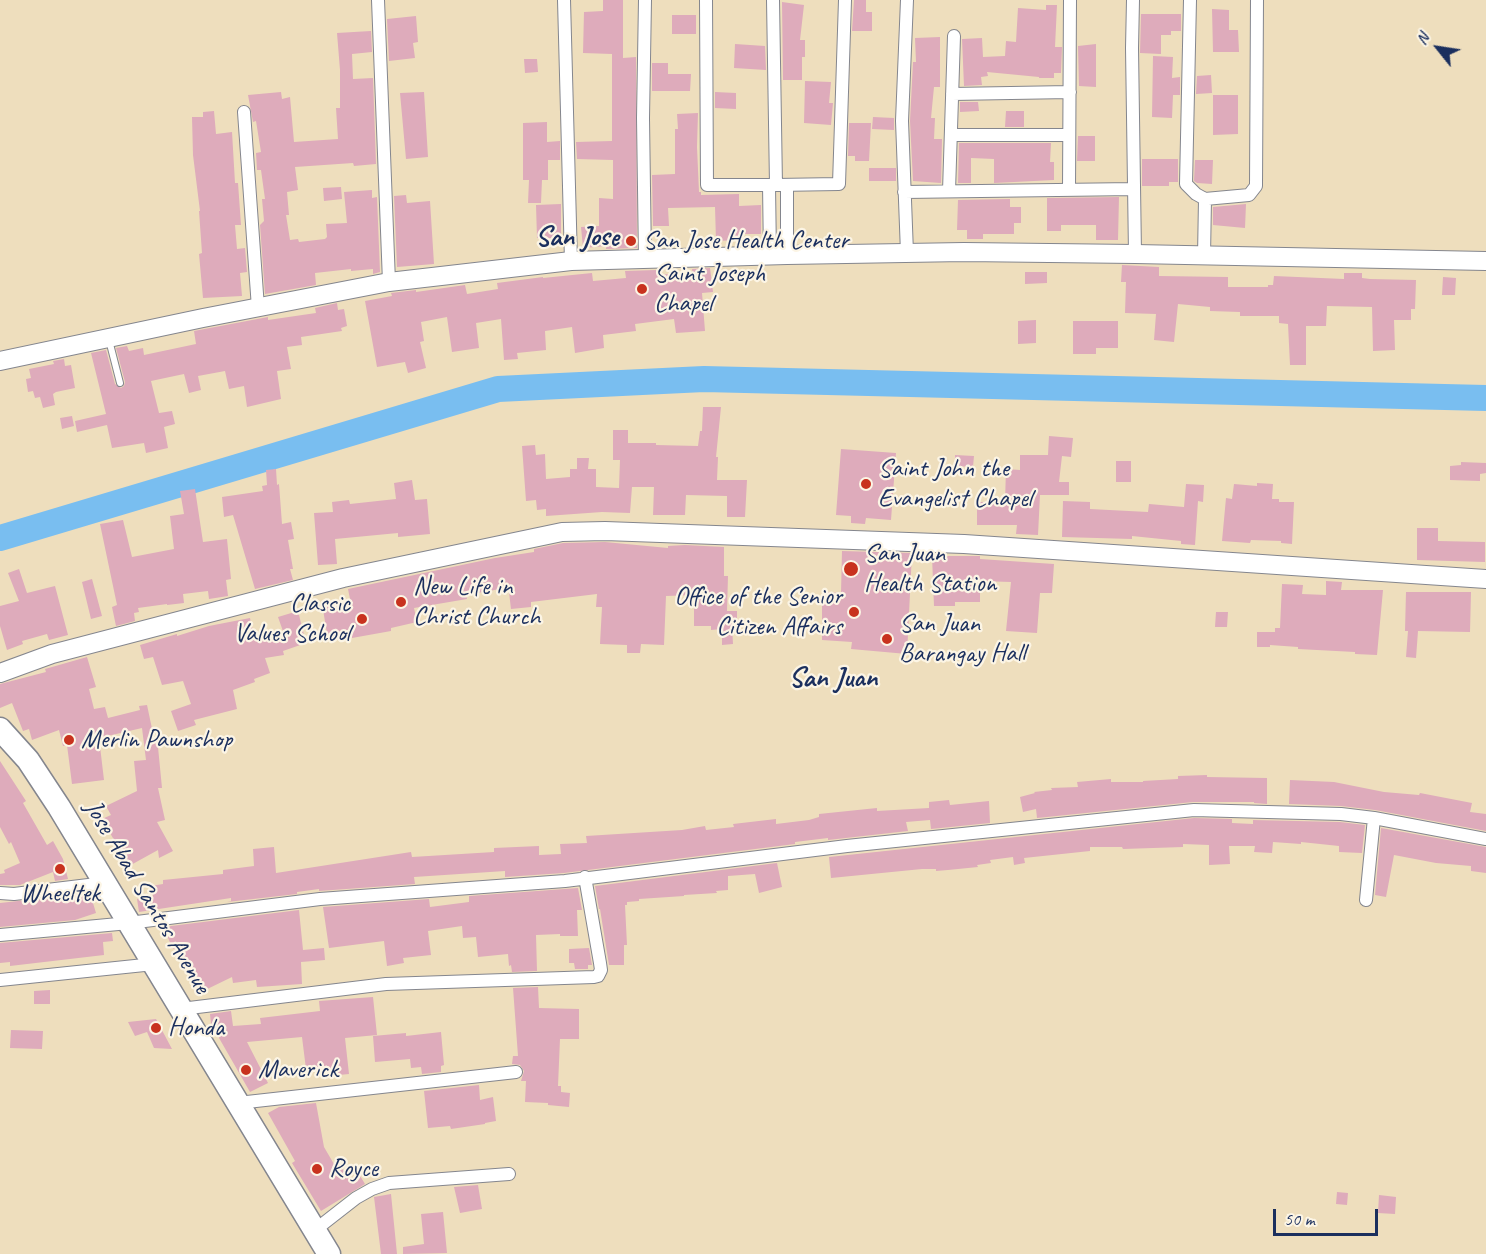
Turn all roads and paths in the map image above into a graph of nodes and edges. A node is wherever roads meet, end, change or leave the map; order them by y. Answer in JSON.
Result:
{"nodes":[{"id":1,"x":378,"y":0,"type":"edge"},
{"id":2,"x":564,"y":0,"type":"edge"},
{"id":3,"x":645,"y":0,"type":"edge"},
{"id":4,"x":706,"y":0,"type":"edge"},
{"id":5,"x":773,"y":0,"type":"edge"},
{"id":6,"x":845,"y":0,"type":"edge"},
{"id":7,"x":907,"y":0,"type":"edge"},
{"id":8,"x":1070,"y":0,"type":"edge"},
{"id":9,"x":1133,"y":0,"type":"edge"},
{"id":10,"x":1190,"y":0,"type":"edge"},
{"id":11,"x":1257,"y":0,"type":"edge"},
{"id":12,"x":954,"y":36,"type":"dead end"},
{"id":13,"x":1070,"y":92,"type":"junction"},
{"id":14,"x":952,"y":94,"type":"junction"},
{"id":15,"x":244,"y":112,"type":"dead end"},
{"id":16,"x":951,"y":135,"type":"junction"},
{"id":17,"x":1069,"y":135,"type":"junction"},
{"id":18,"x":777,"y":185,"type":"junction"},
{"id":19,"x":1069,"y":189,"type":"junction"},
{"id":20,"x":1134,"y":189,"type":"junction"},
{"id":21,"x":949,"y":191,"type":"junction"},
{"id":22,"x":904,"y":192,"type":"junction"},
{"id":23,"x":1205,"y":199,"type":"junction"},
{"id":24,"x":906,"y":253,"type":"junction"},
{"id":25,"x":1135,"y":254,"type":"junction"},
{"id":26,"x":778,"y":255,"type":"junction"},
{"id":27,"x":1204,"y":256,"type":"junction"},
{"id":28,"x":645,"y":260,"type":"junction"},
{"id":29,"x":571,"y":261,"type":"junction"},
{"id":30,"x":1486,"y":261,"type":"edge"},
{"id":31,"x":389,"y":282,"type":"junction"},
{"id":32,"x":258,"y":308,"type":"junction"},
{"id":33,"x":108,"y":337,"type":"junction"},
{"id":34,"x":0,"y":361,"type":"edge"},
{"id":35,"x":120,"y":383,"type":"dead end"},
{"id":36,"x":1486,"y":579,"type":"edge"},
{"id":37,"x":0,"y":673,"type":"edge"},
{"id":38,"x":0,"y":729,"type":"edge"},
{"id":39,"x":1374,"y":818,"type":"junction"},
{"id":40,"x":1486,"y":839,"type":"edge"},
{"id":41,"x":585,"y":877,"type":"junction"},
{"id":42,"x":105,"y":883,"type":"junction"},
{"id":43,"x":0,"y":893,"type":"edge"},
{"id":44,"x":1366,"y":900,"type":"dead end"},
{"id":45,"x":129,"y":923,"type":"junction"},
{"id":46,"x":0,"y":935,"type":"edge"},
{"id":47,"x":154,"y":964,"type":"junction"},
{"id":48,"x":0,"y":980,"type":"edge"},
{"id":49,"x":181,"y":1009,"type":"junction"},
{"id":50,"x":516,"y":1072,"type":"dead end"},
{"id":51,"x":238,"y":1103,"type":"junction"},
{"id":52,"x":509,"y":1174,"type":"dead end"},
{"id":53,"x":315,"y":1230,"type":"junction"},
{"id":54,"x":329,"y":1254,"type":"edge"}],
"edges":[{"from":1,"to":31,"type":"street"},
{"from":2,"to":29,"type":"street"},
{"from":3,"to":28,"type":"street"},
{"from":4,"to":18,"type":"street"},
{"from":5,"to":18,"type":"street"},
{"from":6,"to":18,"type":"street"},
{"from":7,"to":22,"type":"street"},
{"from":8,"to":13,"type":"street"},
{"from":9,"to":20,"type":"street"},
{"from":10,"to":23,"type":"street"},
{"from":11,"to":23,"type":"street"},
{"from":12,"to":14,"type":"street"},
{"from":13,"to":14,"type":"street"},
{"from":13,"to":17,"type":"street"},
{"from":14,"to":16,"type":"street"},
{"from":15,"to":32,"type":"street"},
{"from":16,"to":17,"type":"street"},
{"from":16,"to":21,"type":"street"},
{"from":17,"to":19,"type":"street"},
{"from":18,"to":26,"type":"street"},
{"from":18,"to":26,"type":"street"},
{"from":19,"to":20,"type":"street"},
{"from":19,"to":21,"type":"street"},
{"from":20,"to":25,"type":"street"},
{"from":21,"to":22,"type":"street"},
{"from":22,"to":24,"type":"street"},
{"from":23,"to":27,"type":"street"},
{"from":24,"to":25,"type":"main road"},
{"from":24,"to":26,"type":"main road"},
{"from":25,"to":27,"type":"main road"},
{"from":26,"to":28,"type":"main road"},
{"from":27,"to":30,"type":"main road"},
{"from":28,"to":29,"type":"main road"},
{"from":29,"to":31,"type":"main road"},
{"from":31,"to":32,"type":"main road"},
{"from":32,"to":33,"type":"main road"},
{"from":33,"to":34,"type":"main road"},
{"from":33,"to":35,"type":"lane"},
{"from":36,"to":37,"type":"main road"},
{"from":38,"to":42,"type":"highway","name":"Jose Abad Santos Avenue"},
{"from":39,"to":40,"type":"street"},
{"from":39,"to":41,"type":"street"},
{"from":39,"to":44,"type":"street"},
{"from":41,"to":45,"type":"street"},
{"from":41,"to":49,"type":"street"},
{"from":42,"to":43,"type":"street"},
{"from":42,"to":45,"type":"highway","name":"Jose Abad Santos Avenue"},
{"from":45,"to":46,"type":"street"},
{"from":45,"to":47,"type":"highway","name":"Jose Abad Santos Avenue"},
{"from":47,"to":48,"type":"street"},
{"from":47,"to":49,"type":"highway","name":"Jose Abad Santos Avenue"},
{"from":49,"to":51,"type":"highway","name":"Jose Abad Santos Avenue"},
{"from":50,"to":51,"type":"street"},
{"from":51,"to":53,"type":"highway","name":"Jose Abad Santos Avenue"},
{"from":52,"to":53,"type":"street"},
{"from":53,"to":54,"type":"highway","name":"Jose Abad Santos Avenue"}]}
